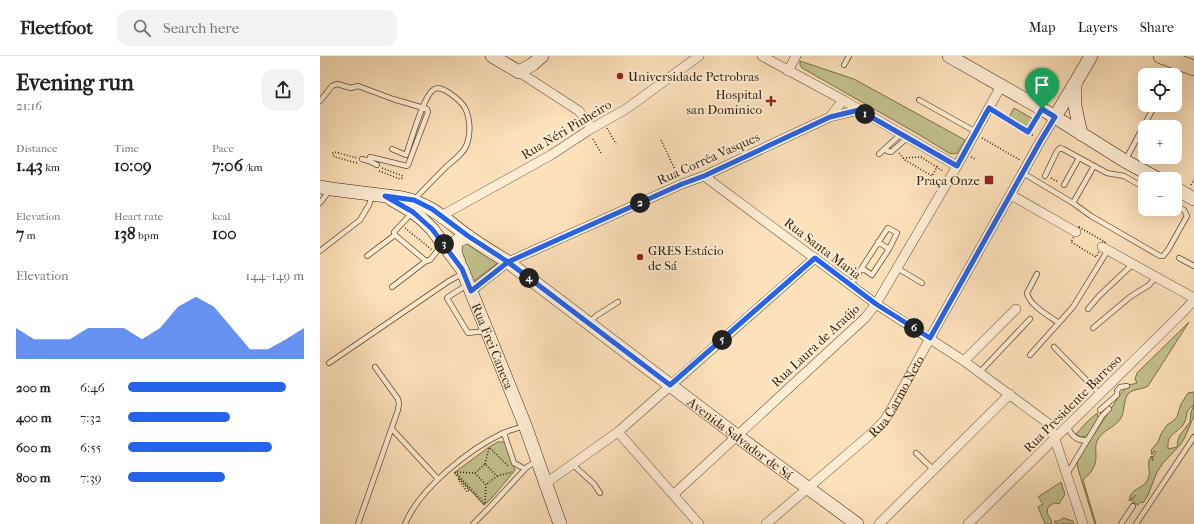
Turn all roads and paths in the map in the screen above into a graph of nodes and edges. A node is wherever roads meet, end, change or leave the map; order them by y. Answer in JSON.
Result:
{"nodes":[{"id":1,"x":492,"y":56,"type":"edge"},
{"id":2,"x":542,"y":56,"type":"edge"},
{"id":3,"x":700,"y":56,"type":"edge"},
{"id":4,"x":762,"y":56,"type":"edge"},
{"id":5,"x":796,"y":56,"type":"edge"},
{"id":6,"x":848,"y":56,"type":"edge"},
{"id":7,"x":949,"y":56,"type":"edge"},
{"id":8,"x":1091,"y":56,"type":"edge"},
{"id":9,"x":1160,"y":56,"type":"edge"},
{"id":10,"x":844,"y":65,"type":"dead end"},
{"id":11,"x":1172,"y":68,"type":"edge"},
{"id":12,"x":1194,"y":68,"type":"edge"},
{"id":13,"x":788,"y":71,"type":"junction"},
{"id":14,"x":519,"y":72,"type":"junction"},
{"id":15,"x":1182,"y":72,"type":"edge"},
{"id":16,"x":1194,"y":75,"type":"edge"},
{"id":17,"x":1001,"y":86,"type":"junction"},
{"id":18,"x":1075,"y":86,"type":"junction"},
{"id":19,"x":843,"y":100,"type":"junction"},
{"id":20,"x":919,"y":100,"type":"dead end"},
{"id":21,"x":320,"y":101,"type":"edge"},
{"id":22,"x":422,"y":107,"type":"junction"},
{"id":23,"x":989,"y":108,"type":"junction"},
{"id":24,"x":1042,"y":109,"type":"junction"},
{"id":25,"x":859,"y":110,"type":"junction"},
{"id":26,"x":1151,"y":112,"type":"edge"},
{"id":27,"x":830,"y":117,"type":"junction"},
{"id":28,"x":1055,"y":117,"type":"junction"},
{"id":29,"x":603,"y":122,"type":"junction"},
{"id":30,"x":589,"y":130,"type":"junction"},
{"id":31,"x":1028,"y":132,"type":"junction"},
{"id":32,"x":976,"y":133,"type":"junction"},
{"id":33,"x":1081,"y":134,"type":"junction"},
{"id":34,"x":904,"y":136,"type":"junction"},
{"id":35,"x":661,"y":140,"type":"dead end"},
{"id":36,"x":1041,"y":140,"type":"junction"},
{"id":37,"x":616,"y":144,"type":"dead end"},
{"id":38,"x":392,"y":148,"type":"dead end"},
{"id":39,"x":886,"y":148,"type":"junction"},
{"id":40,"x":895,"y":148,"type":"junction"},
{"id":41,"x":601,"y":153,"type":"dead end"},
{"id":42,"x":340,"y":154,"type":"dead end"},
{"id":43,"x":879,"y":154,"type":"dead end"},
{"id":44,"x":903,"y":158,"type":"junction"},
{"id":45,"x":942,"y":158,"type":"junction"},
{"id":46,"x":1079,"y":158,"type":"junction"},
{"id":47,"x":362,"y":159,"type":"joint"},
{"id":48,"x":369,"y":161,"type":"junction"},
{"id":49,"x":1125,"y":161,"type":"junction"},
{"id":50,"x":1027,"y":164,"type":"junction"},
{"id":51,"x":377,"y":165,"type":"joint"},
{"id":52,"x":957,"y":166,"type":"junction"},
{"id":53,"x":1094,"y":166,"type":"junction"},
{"id":54,"x":937,"y":167,"type":"junction"},
{"id":55,"x":1145,"y":172,"type":"edge"},
{"id":56,"x":1023,"y":173,"type":"junction"},
{"id":57,"x":403,"y":176,"type":"dead end"},
{"id":58,"x":704,"y":176,"type":"junction"},
{"id":59,"x":951,"y":176,"type":"junction"},
{"id":60,"x":1044,"y":176,"type":"dead end"},
{"id":61,"x":682,"y":184,"type":"junction"},
{"id":62,"x":1138,"y":184,"type":"edge"},
{"id":63,"x":1064,"y":185,"type":"dead end"},
{"id":64,"x":326,"y":188,"type":"edge"},
{"id":65,"x":1182,"y":192,"type":"edge"},
{"id":66,"x":372,"y":194,"type":"junction"},
{"id":67,"x":1011,"y":195,"type":"junction"},
{"id":68,"x":1194,"y":199,"type":"edge"},
{"id":69,"x":320,"y":203,"type":"edge"},
{"id":70,"x":1073,"y":203,"type":"junction"},
{"id":71,"x":413,"y":206,"type":"junction"},
{"id":72,"x":1182,"y":209,"type":"edge"},
{"id":73,"x":441,"y":216,"type":"junction"},
{"id":74,"x":400,"y":225,"type":"junction"},
{"id":75,"x":1076,"y":232,"type":"junction"},
{"id":76,"x":395,"y":235,"type":"junction"},
{"id":77,"x":468,"y":236,"type":"junction"},
{"id":78,"x":420,"y":241,"type":"junction"},
{"id":79,"x":878,"y":242,"type":"junction"},
{"id":80,"x":414,"y":248,"type":"junction"},
{"id":81,"x":439,"y":248,"type":"junction"},
{"id":82,"x":1105,"y":248,"type":"junction"},
{"id":83,"x":889,"y":249,"type":"junction"},
{"id":84,"x":320,"y":251,"type":"edge"},
{"id":85,"x":367,"y":256,"type":"dead end"},
{"id":86,"x":815,"y":258,"type":"junction"},
{"id":87,"x":1179,"y":258,"type":"dead end"},
{"id":88,"x":426,"y":261,"type":"junction"},
{"id":89,"x":508,"y":262,"type":"junction"},
{"id":90,"x":1133,"y":264,"type":"junction"},
{"id":91,"x":1194,"y":266,"type":"edge"},
{"id":92,"x":862,"y":268,"type":"junction"},
{"id":93,"x":897,"y":268,"type":"junction"},
{"id":94,"x":1037,"y":274,"type":"dead end"},
{"id":95,"x":1156,"y":277,"type":"junction"},
{"id":96,"x":466,"y":279,"type":"junction"},
{"id":97,"x":922,"y":283,"type":"dead end"},
{"id":98,"x":851,"y":285,"type":"junction"},
{"id":99,"x":392,"y":287,"type":"dead end"},
{"id":100,"x":1194,"y":299,"type":"edge"},
{"id":101,"x":618,"y":302,"type":"dead end"},
{"id":102,"x":876,"y":304,"type":"junction"},
{"id":103,"x":1016,"y":309,"type":"dead end"},
{"id":104,"x":1088,"y":309,"type":"dead end"},
{"id":105,"x":1030,"y":319,"type":"dead end"},
{"id":106,"x":588,"y":323,"type":"junction"},
{"id":107,"x":1059,"y":323,"type":"junction"},
{"id":108,"x":1093,"y":328,"type":"dead end"},
{"id":109,"x":487,"y":330,"type":"junction"},
{"id":110,"x":930,"y":338,"type":"junction"},
{"id":111,"x":1054,"y":347,"type":"dead end"},
{"id":112,"x":1030,"y":355,"type":"dead end"},
{"id":113,"x":964,"y":361,"type":"junction"},
{"id":114,"x":329,"y":362,"type":"dead end"},
{"id":115,"x":375,"y":367,"type":"dead end"},
{"id":116,"x":980,"y":373,"type":"junction"},
{"id":117,"x":670,"y":385,"type":"junction"},
{"id":118,"x":1127,"y":386,"type":"dead end"},
{"id":119,"x":1010,"y":394,"type":"junction"},
{"id":120,"x":1100,"y":394,"type":"junction"},
{"id":121,"x":1089,"y":405,"type":"junction"},
{"id":122,"x":1109,"y":409,"type":"dead end"},
{"id":123,"x":1100,"y":410,"type":"junction"},
{"id":124,"x":1102,"y":416,"type":"junction"},
{"id":125,"x":525,"y":425,"type":"junction"},
{"id":126,"x":1067,"y":426,"type":"junction"},
{"id":127,"x":392,"y":429,"type":"junction"},
{"id":128,"x":618,"y":432,"type":"junction"},
{"id":129,"x":504,"y":433,"type":"junction"},
{"id":130,"x":737,"y":436,"type":"junction"},
{"id":131,"x":1194,"y":437,"type":"edge"},
{"id":132,"x":1055,"y":438,"type":"junction"},
{"id":133,"x":1087,"y":440,"type":"junction"},
{"id":134,"x":916,"y":453,"type":"dead end"},
{"id":135,"x":538,"y":461,"type":"junction"},
{"id":136,"x":485,"y":464,"type":"junction"},
{"id":137,"x":572,"y":464,"type":"junction"},
{"id":138,"x":525,"y":469,"type":"junction"},
{"id":139,"x":934,"y":470,"type":"junction"},
{"id":140,"x":475,"y":473,"type":"junction"},
{"id":141,"x":1067,"y":474,"type":"junction"},
{"id":142,"x":497,"y":476,"type":"junction"},
{"id":143,"x":438,"y":479,"type":"junction"},
{"id":144,"x":546,"y":483,"type":"junction"},
{"id":145,"x":466,"y":485,"type":"junction"},
{"id":146,"x":486,"y":485,"type":"junction"},
{"id":147,"x":808,"y":488,"type":"junction"},
{"id":148,"x":600,"y":493,"type":"dead end"},
{"id":149,"x":674,"y":494,"type":"junction"},
{"id":150,"x":1133,"y":506,"type":"dead end"},
{"id":151,"x":970,"y":523,"type":"edge"},
{"id":152,"x":358,"y":524,"type":"edge"},
{"id":153,"x":405,"y":524,"type":"edge"},
{"id":154,"x":473,"y":524,"type":"edge"},
{"id":155,"x":560,"y":524,"type":"edge"},
{"id":156,"x":699,"y":524,"type":"edge"},
{"id":157,"x":766,"y":524,"type":"edge"},
{"id":158,"x":857,"y":524,"type":"edge"},
{"id":159,"x":879,"y":524,"type":"edge"},
{"id":160,"x":1083,"y":524,"type":"edge"},
{"id":161,"x":1121,"y":524,"type":"edge"},
{"id":162,"x":1136,"y":524,"type":"edge"}],
"edges":[{"from":1,"to":14,"type":"main road"},
{"from":2,"to":14,"type":"main road"},
{"from":3,"to":29,"type":"street","name":"Rua Néri Pinheiro"},
{"from":4,"to":13,"type":"street"},
{"from":5,"to":13,"type":"street"},
{"from":6,"to":10,"type":"lane"},
{"from":7,"to":17,"type":"main road"},
{"from":8,"to":18,"type":"main road","name":"Rua Carmo Neto"},
{"from":9,"to":11,"type":"main road"},
{"from":9,"to":12,"type":"main road"},
{"from":13,"to":19,"type":"street"},
{"from":14,"to":30,"type":"street"},
{"from":15,"to":16,"type":"main road"},
{"from":17,"to":23,"type":"street","name":"Rua Laura de Araújo"},
{"from":17,"to":24,"type":"main road"},
{"from":18,"to":28,"type":"main road","name":"Rua Carmo Neto"},
{"from":18,"to":33,"type":"main road"},
{"from":19,"to":25,"type":"street"},
{"from":19,"to":27,"type":"street","name":"Rua Corrêa Vasques"},
{"from":20,"to":32,"type":"lane"},
{"from":21,"to":22,"type":"lane"},
{"from":22,"to":38,"type":"lane"},
{"from":22,"to":48,"type":"lane"},
{"from":22,"to":71,"type":"lane"},
{"from":23,"to":31,"type":"path"},
{"from":23,"to":32,"type":"street","name":"Rua Laura de Araújo"},
{"from":24,"to":28,"type":"main road"},
{"from":24,"to":31,"type":"path"},
{"from":25,"to":27,"type":"street","name":"Rua Corrêa Vasques"},
{"from":25,"to":34,"type":"street"},
{"from":26,"to":49,"type":"lane"},
{"from":27,"to":58,"type":"street","name":"Rua Corrêa Vasques"},
{"from":28,"to":33,"type":"main road"},
{"from":28,"to":36,"type":"street","name":"Rua Carmo Neto"},
{"from":29,"to":30,"type":"street","name":"Rua Néri Pinheiro"},
{"from":29,"to":37,"type":"path"},
{"from":30,"to":41,"type":"path"},
{"from":30,"to":73,"type":"street","name":"Rua Néri Pinheiro"},
{"from":31,"to":36,"type":"path"},
{"from":32,"to":50,"type":"path"},
{"from":32,"to":52,"type":"street","name":"Rua Laura de Araújo"},
{"from":33,"to":49,"type":"main road"},
{"from":34,"to":39,"type":"lane"},
{"from":34,"to":40,"type":"lane"},
{"from":34,"to":45,"type":"street"},
{"from":35,"to":61,"type":"path"},
{"from":36,"to":50,"type":"street","name":"Rua Carmo Neto"},
{"from":39,"to":40,"type":"lane"},
{"from":39,"to":43,"type":"lane"},
{"from":40,"to":44,"type":"path"},
{"from":42,"to":47,"type":"path"},
{"from":44,"to":54,"type":"path"},
{"from":44,"to":54,"type":"path"},
{"from":45,"to":52,"type":"street"},
{"from":45,"to":54,"type":"path"},
{"from":46,"to":53,"type":"lane"},
{"from":46,"to":60,"type":"lane"},
{"from":46,"to":63,"type":"lane"},
{"from":47,"to":48,"type":"lane"},
{"from":48,"to":51,"type":"lane"},
{"from":49,"to":55,"type":"main road"},
{"from":50,"to":56,"type":"street","name":"Rua Carmo Neto"},
{"from":51,"to":57,"type":"path"},
{"from":52,"to":59,"type":"street","name":"Rua Laura de Araújo"},
{"from":53,"to":62,"type":"lane"},
{"from":53,"to":70,"type":"lane"},
{"from":54,"to":59,"type":"path"},
{"from":56,"to":67,"type":"street","name":"Rua Carmo Neto"},
{"from":56,"to":70,"type":"lane"},
{"from":58,"to":61,"type":"street","name":"Rua Corrêa Vasques"},
{"from":58,"to":86,"type":"street","name":"Rua Santa Maria"},
{"from":59,"to":93,"type":"street","name":"Rua Laura de Araújo"},
{"from":61,"to":89,"type":"street","name":"Rua Corrêa Vasques"},
{"from":64,"to":66,"type":"main road","name":"Avenida Salvador de Sá"},
{"from":64,"to":69,"type":"lane"},
{"from":65,"to":68,"type":"main road"},
{"from":66,"to":71,"type":"main road","name":"Avenida Salvador de Sá"},
{"from":66,"to":84,"type":"lane"},
{"from":67,"to":75,"type":"street"},
{"from":67,"to":110,"type":"street","name":"Rua Carmo Neto"},
{"from":70,"to":72,"type":"lane"},
{"from":71,"to":73,"type":"main road","name":"Avenida Salvador de Sá"},
{"from":71,"to":74,"type":"lane"},
{"from":71,"to":81,"type":"main road","name":"Rua Frei Caneca"},
{"from":73,"to":77,"type":"main road","name":"Avenida Salvador de Sá"},
{"from":74,"to":76,"type":"lane"},
{"from":74,"to":78,"type":"path"},
{"from":75,"to":82,"type":"path"},
{"from":75,"to":82,"type":"path"},
{"from":76,"to":80,"type":"lane"},
{"from":76,"to":85,"type":"lane"},
{"from":77,"to":89,"type":"main road","name":"Avenida Salvador de Sá"},
{"from":77,"to":96,"type":"main road"},
{"from":78,"to":80,"type":"path"},
{"from":78,"to":81,"type":"path"},
{"from":79,"to":83,"type":"lane"},
{"from":79,"to":83,"type":"lane"},
{"from":79,"to":92,"type":"lane"},
{"from":80,"to":88,"type":"lane"},
{"from":81,"to":88,"type":"lane"},
{"from":81,"to":96,"type":"main road","name":"Rua Frei Caneca"},
{"from":82,"to":90,"type":"street"},
{"from":82,"to":107,"type":"lane"},
{"from":83,"to":92,"type":"lane"},
{"from":86,"to":98,"type":"street","name":"Rua Santa Maria"},
{"from":86,"to":117,"type":"street"},
{"from":87,"to":91,"type":"lane"},
{"from":88,"to":99,"type":"lane"},
{"from":89,"to":96,"type":"street","name":"Rua Corrêa Vasques"},
{"from":89,"to":106,"type":"main road","name":"Avenida Salvador de Sá"},
{"from":90,"to":95,"type":"street"},
{"from":90,"to":104,"type":"lane"},
{"from":92,"to":98,"type":"lane"},
{"from":93,"to":97,"type":"lane"},
{"from":93,"to":102,"type":"street","name":"Rua Laura de Araújo"},
{"from":94,"to":107,"type":"lane"},
{"from":95,"to":100,"type":"street"},
{"from":95,"to":108,"type":"lane"},
{"from":96,"to":109,"type":"main road","name":"Rua Frei Caneca"},
{"from":96,"to":109,"type":"lane"},
{"from":96,"to":114,"type":"lane"},
{"from":98,"to":102,"type":"street","name":"Rua Santa Maria"},
{"from":100,"to":120,"type":"street","name":"Rua Presidente Barroso"},
{"from":101,"to":106,"type":"lane"},
{"from":102,"to":110,"type":"street","name":"Rua Santa Maria"},
{"from":102,"to":130,"type":"street","name":"Rua Laura de Araújo"},
{"from":103,"to":113,"type":"street"},
{"from":105,"to":116,"type":"lane"},
{"from":106,"to":117,"type":"main road","name":"Avenida Salvador de Sá"},
{"from":107,"to":112,"type":"lane"},
{"from":109,"to":125,"type":"main road","name":"Rua Frei Caneca"},
{"from":110,"to":113,"type":"street","name":"Rua Santa Maria"},
{"from":110,"to":147,"type":"street","name":"Rua Carmo Neto"},
{"from":111,"to":120,"type":"lane"},
{"from":113,"to":116,"type":"street","name":"Rua Santa Maria"},
{"from":115,"to":127,"type":"lane"},
{"from":116,"to":119,"type":"street","name":"Rua Santa Maria"},
{"from":117,"to":128,"type":"street"},
{"from":117,"to":130,"type":"main road","name":"Avenida Salvador de Sá"},
{"from":118,"to":123,"type":"lane"},
{"from":119,"to":132,"type":"street","name":"Rua Santa Maria"},
{"from":119,"to":139,"type":"street"},
{"from":120,"to":121,"type":"street","name":"Rua Presidente Barroso"},
{"from":121,"to":123,"type":"lane"},
{"from":121,"to":126,"type":"street","name":"Rua Presidente Barroso"},
{"from":122,"to":124,"type":"lane"},
{"from":123,"to":124,"type":"lane"},
{"from":124,"to":133,"type":"lane"},
{"from":125,"to":129,"type":"lane"},
{"from":125,"to":135,"type":"main road","name":"Rua Frei Caneca"},
{"from":126,"to":132,"type":"street","name":"Rua Presidente Barroso"},
{"from":126,"to":133,"type":"lane"},
{"from":127,"to":143,"type":"lane"},
{"from":127,"to":152,"type":"lane"},
{"from":128,"to":137,"type":"street"},
{"from":128,"to":149,"type":"street"},
{"from":129,"to":138,"type":"lane"},
{"from":129,"to":143,"type":"lane"},
{"from":130,"to":147,"type":"main road","name":"Avenida Salvador de Sá"},
{"from":130,"to":149,"type":"street","name":"Rua Laura de Araújo"},
{"from":131,"to":162,"type":"lane"},
{"from":132,"to":141,"type":"street","name":"Rua Santa Maria"},
{"from":132,"to":151,"type":"street","name":"Rua Presidente Barroso"},
{"from":133,"to":141,"type":"lane"},
{"from":134,"to":139,"type":"lane"},
{"from":135,"to":138,"type":"lane"},
{"from":135,"to":144,"type":"main road","name":"Rua Frei Caneca"},
{"from":136,"to":140,"type":"path"},
{"from":136,"to":142,"type":"path"},
{"from":136,"to":142,"type":"path"},
{"from":137,"to":144,"type":"street"},
{"from":137,"to":148,"type":"lane"},
{"from":138,"to":154,"type":"lane"},
{"from":139,"to":159,"type":"street"},
{"from":140,"to":145,"type":"path"},
{"from":140,"to":146,"type":"path"},
{"from":141,"to":160,"type":"street","name":"Rua Santa Maria"},
{"from":142,"to":146,"type":"path"},
{"from":143,"to":153,"type":"lane"},
{"from":144,"to":155,"type":"main road","name":"Rua Frei Caneca"},
{"from":145,"to":145,"type":"path"},
{"from":145,"to":146,"type":"path"},
{"from":147,"to":157,"type":"street","name":"Rua Carmo Neto"},
{"from":147,"to":158,"type":"main road","name":"Avenida Salvador de Sá"},
{"from":149,"to":156,"type":"street"},
{"from":150,"to":161,"type":"lane"}]}
